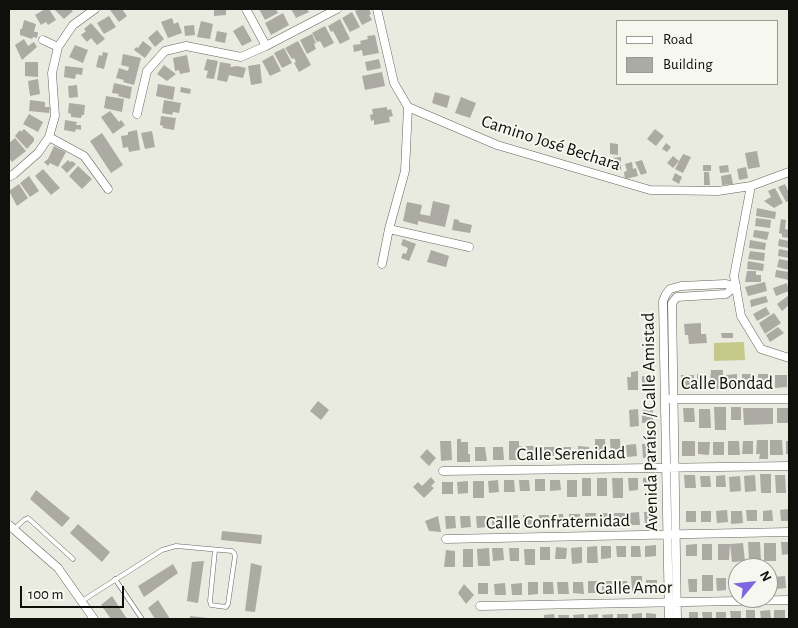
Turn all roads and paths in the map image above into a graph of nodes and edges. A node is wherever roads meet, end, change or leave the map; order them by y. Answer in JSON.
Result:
{"nodes":[{"id":1,"x":94,"y":9,"type":"edge"},
{"id":2,"x":246,"y":9,"type":"edge"},
{"id":3,"x":317,"y":9,"type":"edge"},
{"id":4,"x":337,"y":9,"type":"edge"},
{"id":5,"x":378,"y":9,"type":"edge"},
{"id":6,"x":321,"y":17,"type":"junction"},
{"id":7,"x":43,"y":40,"type":"dead end"},
{"id":8,"x":266,"y":46,"type":"junction"},
{"id":9,"x":58,"y":47,"type":"junction"},
{"id":10,"x":408,"y":107,"type":"junction"},
{"id":11,"x":137,"y":114,"type":"dead end"},
{"id":12,"x":49,"y":137,"type":"junction"},
{"id":13,"x":789,"y":172,"type":"edge"},
{"id":14,"x":9,"y":177,"type":"edge"},
{"id":15,"x":751,"y":186,"type":"junction"},
{"id":16,"x":108,"y":189,"type":"dead end"},
{"id":17,"x":389,"y":229,"type":"junction"},
{"id":18,"x":468,"y":247,"type":"dead end"},
{"id":19,"x":382,"y":264,"type":"dead end"},
{"id":20,"x":736,"y":286,"type":"junction"},
{"id":21,"x":670,"y":289,"type":"junction"},
{"id":22,"x":677,"y":297,"type":"junction"},
{"id":23,"x":789,"y":358,"type":"edge"},
{"id":24,"x":669,"y":399,"type":"junction"},
{"id":25,"x":789,"y":399,"type":"edge"},
{"id":26,"x":789,"y":466,"type":"edge"},
{"id":27,"x":670,"y":467,"type":"junction"},
{"id":28,"x":443,"y":471,"type":"dead end"},
{"id":29,"x":12,"y":527,"type":"edge"},
{"id":30,"x":789,"y":532,"type":"edge"},
{"id":31,"x":667,"y":535,"type":"junction"},
{"id":32,"x":676,"y":535,"type":"junction"},
{"id":33,"x":446,"y":539,"type":"dead end"},
{"id":34,"x":215,"y":550,"type":"junction"},
{"id":35,"x":73,"y":559,"type":"dead end"},
{"id":36,"x":115,"y":579,"type":"junction"},
{"id":37,"x":789,"y":600,"type":"edge"},
{"id":38,"x":82,"y":601,"type":"junction"},
{"id":39,"x":673,"y":603,"type":"junction"},
{"id":40,"x":480,"y":606,"type":"dead end"},
{"id":41,"x":94,"y":619,"type":"edge"},
{"id":42,"x":142,"y":619,"type":"edge"},
{"id":43,"x":669,"y":619,"type":"edge"},
{"id":44,"x":677,"y":619,"type":"edge"}],
"edges":[{"from":1,"to":9,"type":"street"},
{"from":2,"to":8,"type":"street"},
{"from":3,"to":6,"type":"street"},
{"from":4,"to":6,"type":"street"},
{"from":5,"to":10,"type":"street"},
{"from":6,"to":8,"type":"street"},
{"from":7,"to":9,"type":"street"},
{"from":8,"to":11,"type":"street"},
{"from":9,"to":12,"type":"street"},
{"from":10,"to":15,"type":"street","name":"Camino José Bechara"},
{"from":10,"to":17,"type":"street"},
{"from":12,"to":14,"type":"street"},
{"from":12,"to":16,"type":"street"},
{"from":13,"to":15,"type":"street","name":"Camino José Bechara"},
{"from":15,"to":20,"type":"street"},
{"from":17,"to":18,"type":"street"},
{"from":17,"to":19,"type":"street"},
{"from":20,"to":21,"type":"street","name":"Avenida Paraíso / Calle Amistad"},
{"from":20,"to":22,"type":"street","name":"Avenida Paraíso / Calle Amistad"},
{"from":20,"to":23,"type":"street"},
{"from":21,"to":22,"type":"street"},
{"from":21,"to":24,"type":"street","name":"Avenida Paraíso / Calle Amistad"},
{"from":22,"to":24,"type":"street","name":"Avenida Paraíso / Calle Amistad"},
{"from":24,"to":25,"type":"street","name":"Calle Bondad"},
{"from":24,"to":27,"type":"street","name":"Avenida Paraíso / Calle Amistad"},
{"from":26,"to":27,"type":"street","name":"Calle Serenidad"},
{"from":27,"to":28,"type":"street","name":"Calle Serenidad"},
{"from":27,"to":31,"type":"street","name":"Avenida Paraíso / Calle Amistad"},
{"from":27,"to":32,"type":"street","name":"Avenida Paraíso / Calle Amistad"},
{"from":29,"to":35,"type":"lane"},
{"from":29,"to":38,"type":"street"},
{"from":30,"to":32,"type":"street","name":"Calle Confraternidad"},
{"from":31,"to":32,"type":"street","name":"Calle Confraternidad"},
{"from":31,"to":33,"type":"street","name":"Calle Confraternidad"},
{"from":31,"to":39,"type":"street","name":"Avenida Paraíso / Calle Amistad"},
{"from":32,"to":39,"type":"street","name":"Avenida Paraíso / Calle Amistad"},
{"from":34,"to":34,"type":"lane"},
{"from":34,"to":36,"type":"lane"},
{"from":36,"to":38,"type":"lane"},
{"from":36,"to":42,"type":"lane"},
{"from":37,"to":39,"type":"street","name":"Calle Amor"},
{"from":38,"to":41,"type":"street"},
{"from":39,"to":40,"type":"street","name":"Calle Amor"},
{"from":39,"to":43,"type":"street","name":"Avenida Paraíso / Calle Amistad"},
{"from":39,"to":44,"type":"street","name":"Avenida Paraíso / Calle Amistad"}]}
